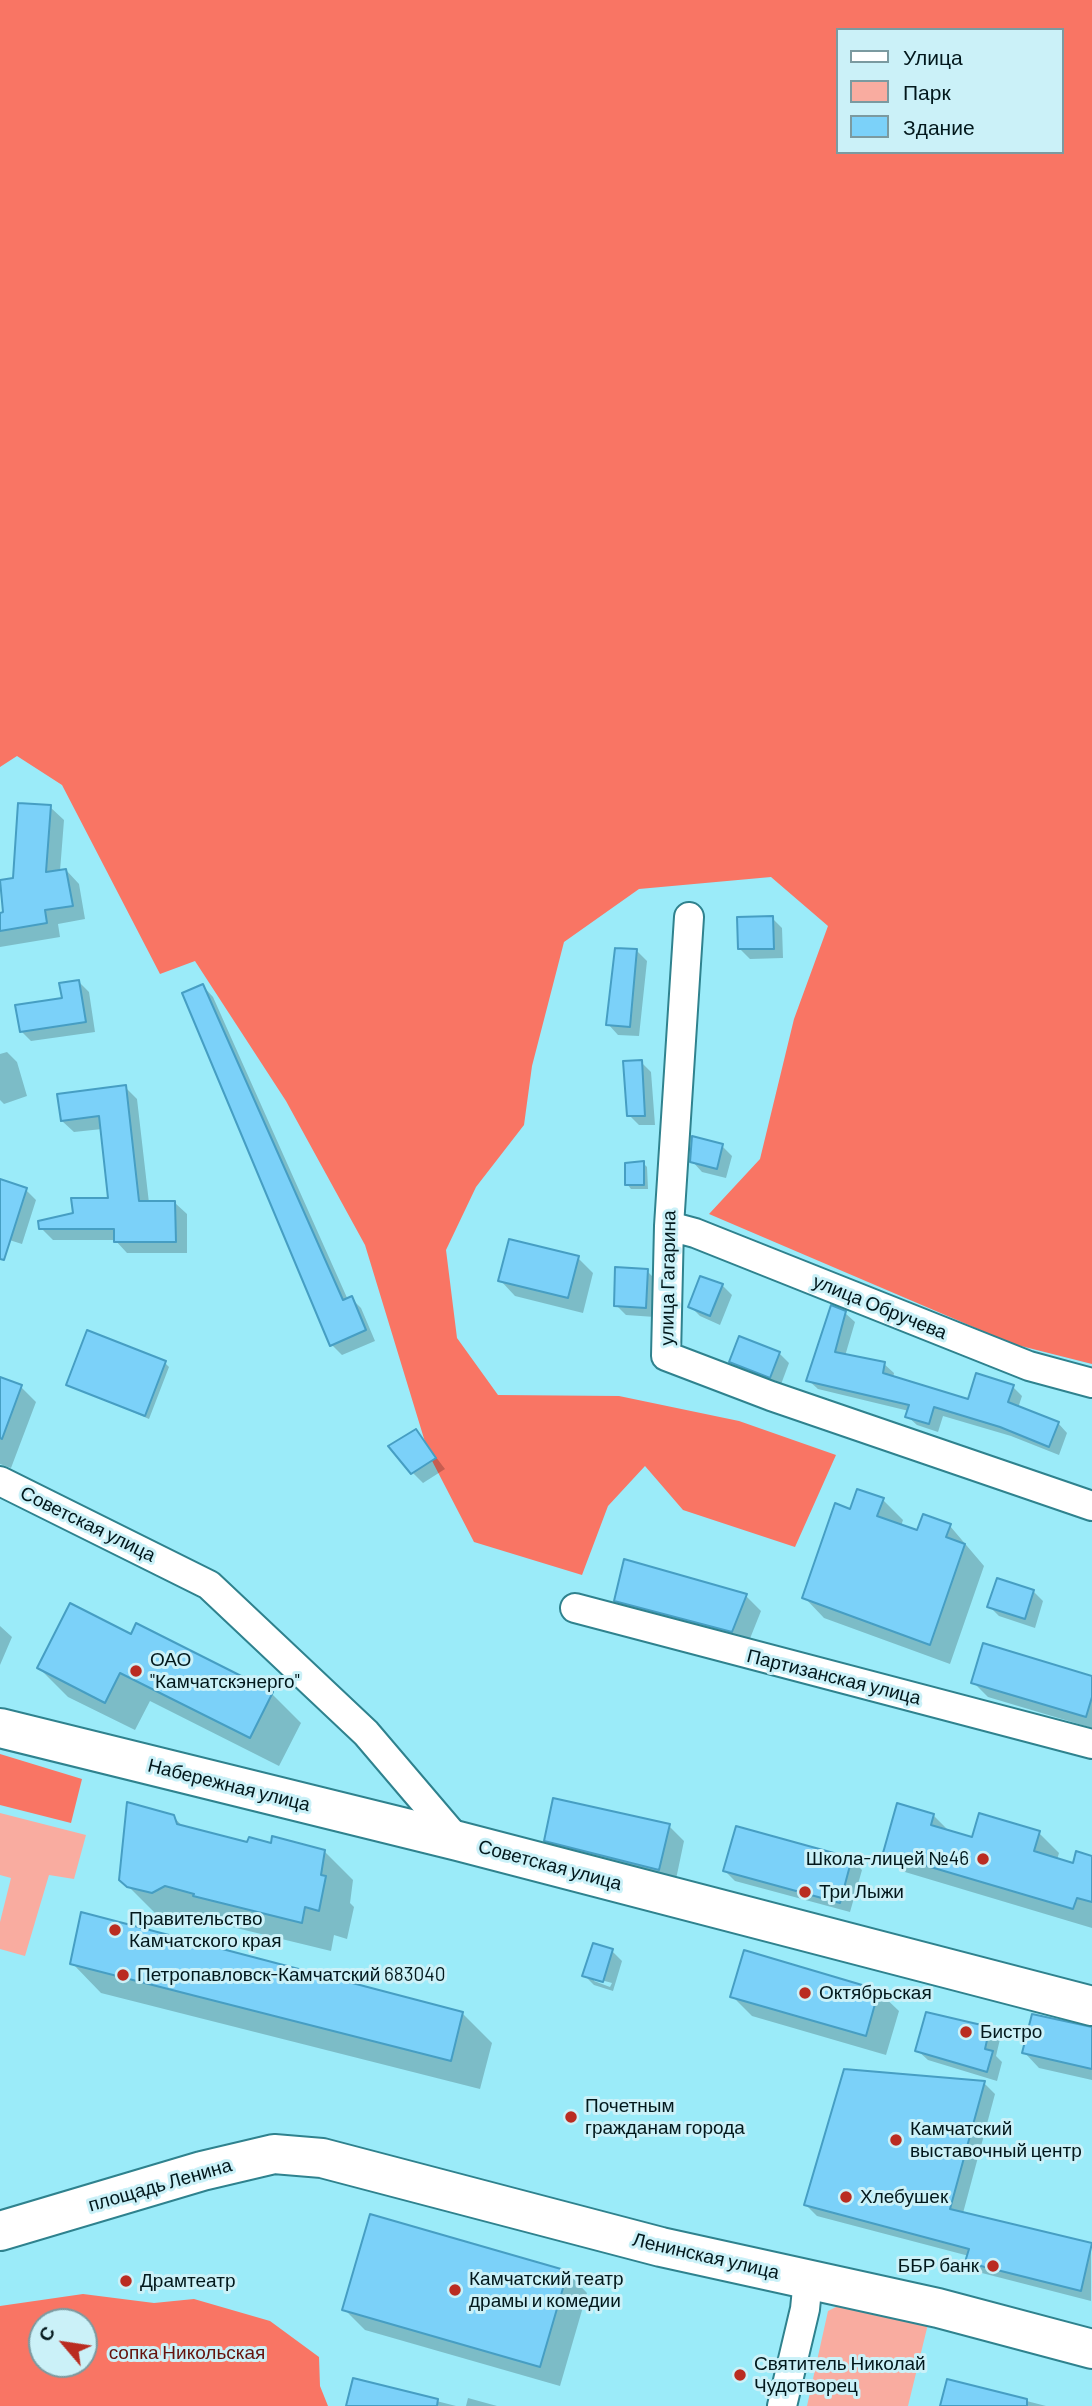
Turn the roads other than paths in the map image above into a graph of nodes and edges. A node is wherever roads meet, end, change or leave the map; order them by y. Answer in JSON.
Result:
{"nodes":[{"id":1,"x":689,"y":918,"type":"dead end"},
{"id":2,"x":669,"y":1226,"type":"junction"},
{"id":3,"x":1092,"y":1383,"type":"edge"},
{"id":4,"x":0,"y":1481,"type":"edge"},
{"id":5,"x":1092,"y":1506,"type":"edge"},
{"id":6,"x":575,"y":1608,"type":"dead end"},
{"id":7,"x":0,"y":1728,"type":"edge"},
{"id":8,"x":1092,"y":1744,"type":"edge"},
{"id":9,"x":458,"y":1841,"type":"junction"},
{"id":10,"x":1092,"y":2006,"type":"edge"},
{"id":11,"x":322,"y":2158,"type":"joint"},
{"id":12,"x":0,"y":2231,"type":"edge"},
{"id":13,"x":808,"y":2278,"type":"junction"},
{"id":14,"x":1092,"y":2349,"type":"edge"},
{"id":15,"x":782,"y":2406,"type":"edge"}],
"edges":[{"from":1,"to":2,"type":"street","name":"улица Гагарина"},
{"from":2,"to":3,"type":"street","name":"улица Обручева"},
{"from":2,"to":5,"type":"street","name":"улица Гагарина"},
{"from":4,"to":9,"type":"street","name":"Советская улица"},
{"from":6,"to":8,"type":"street","name":"Партизанская улица"},
{"from":7,"to":9,"type":"main road","name":"Набережная улица"},
{"from":9,"to":10,"type":"main road","name":"Советская улица"},
{"from":11,"to":12,"type":"main road","name":"площадь Ленина"},
{"from":11,"to":13,"type":"main road","name":"Ленинская улица"},
{"from":13,"to":14,"type":"main road","name":"Ленинская улица"},
{"from":13,"to":15,"type":"street"}]}
